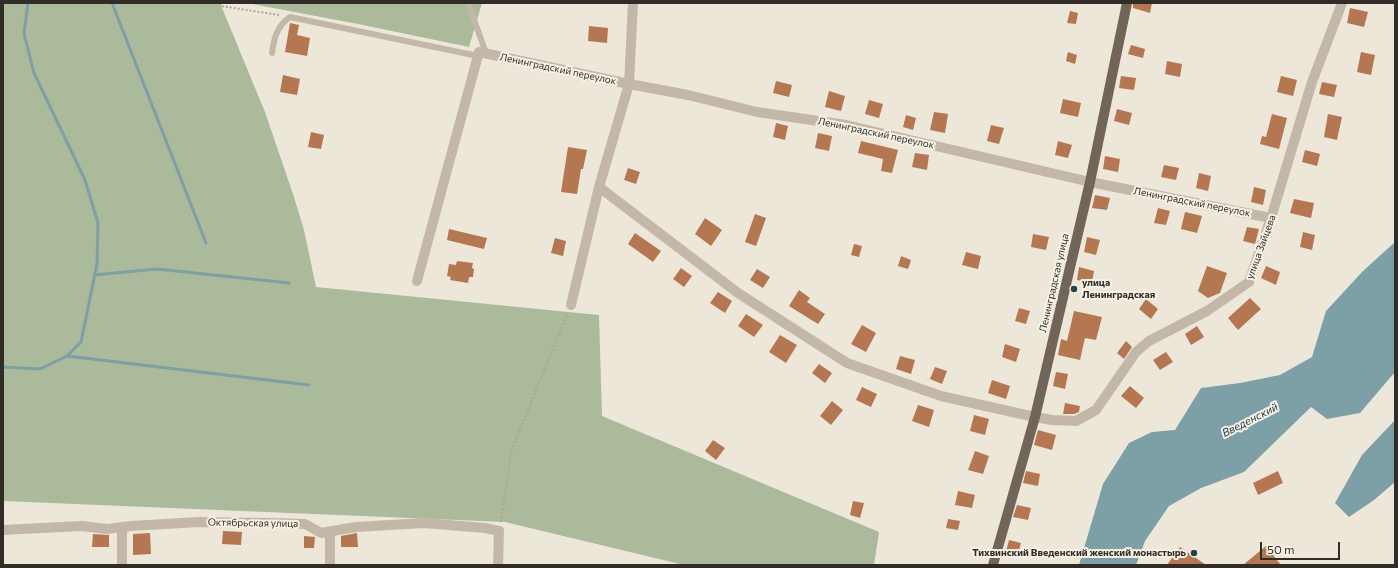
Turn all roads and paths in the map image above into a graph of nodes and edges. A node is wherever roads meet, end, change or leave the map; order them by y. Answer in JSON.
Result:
{"nodes":[{"id":1,"x":220,"y":3,"type":"edge"},
{"id":2,"x":468,"y":3,"type":"edge"},
{"id":3,"x":633,"y":3,"type":"edge"},
{"id":4,"x":1127,"y":3,"type":"edge"},
{"id":5,"x":1342,"y":3,"type":"edge"},
{"id":6,"x":290,"y":17,"type":"junction"},
{"id":7,"x":272,"y":52,"type":"dead end"},
{"id":8,"x":481,"y":54,"type":"junction"},
{"id":9,"x":629,"y":84,"type":"junction"},
{"id":10,"x":1090,"y":182,"type":"junction"},
{"id":11,"x":599,"y":187,"type":"junction"},
{"id":12,"x":1272,"y":218,"type":"junction"},
{"id":13,"x":417,"y":281,"type":"dead end"},
{"id":14,"x":571,"y":305,"type":"joint"},
{"id":15,"x":1035,"y":417,"type":"junction"},
{"id":16,"x":122,"y":527,"type":"junction"},
{"id":17,"x":3,"y":530,"type":"edge"},
{"id":18,"x":330,"y":532,"type":"junction"},
{"id":19,"x":499,"y":532,"type":"junction"},
{"id":20,"x":122,"y":565,"type":"edge"},
{"id":21,"x":330,"y":565,"type":"edge"},
{"id":22,"x":498,"y":565,"type":"edge"},
{"id":23,"x":993,"y":565,"type":"edge"}],
"edges":[{"from":1,"to":6,"type":"path"},
{"from":2,"to":8,"type":"lane"},
{"from":3,"to":9,"type":"street"},
{"from":4,"to":10,"type":"main road","name":"Ленинградская улица"},
{"from":5,"to":12,"type":"street","name":"улица Зайцева"},
{"from":6,"to":7,"type":"lane"},
{"from":6,"to":8,"type":"lane"},
{"from":8,"to":9,"type":"street","name":"Ленинградский переулок"},
{"from":8,"to":13,"type":"street"},
{"from":9,"to":10,"type":"street","name":"Ленинградский переулок"},
{"from":9,"to":11,"type":"street"},
{"from":10,"to":12,"type":"street","name":"Ленинградский переулок"},
{"from":10,"to":15,"type":"main road","name":"Ленинградская улица"},
{"from":11,"to":14,"type":"street"},
{"from":11,"to":15,"type":"street","name":"улица Зайцева"},
{"from":12,"to":15,"type":"street","name":"улица Зайцева"},
{"from":14,"to":19,"type":"path"},
{"from":15,"to":23,"type":"main road","name":"Ленинградская улица"},
{"from":16,"to":17,"type":"street","name":"Октябрьская улица"},
{"from":16,"to":18,"type":"street","name":"Октябрьская улица"},
{"from":16,"to":20,"type":"street"},
{"from":18,"to":19,"type":"street","name":"Октябрьская улица"},
{"from":18,"to":21,"type":"street"},
{"from":19,"to":22,"type":"street"}]}
